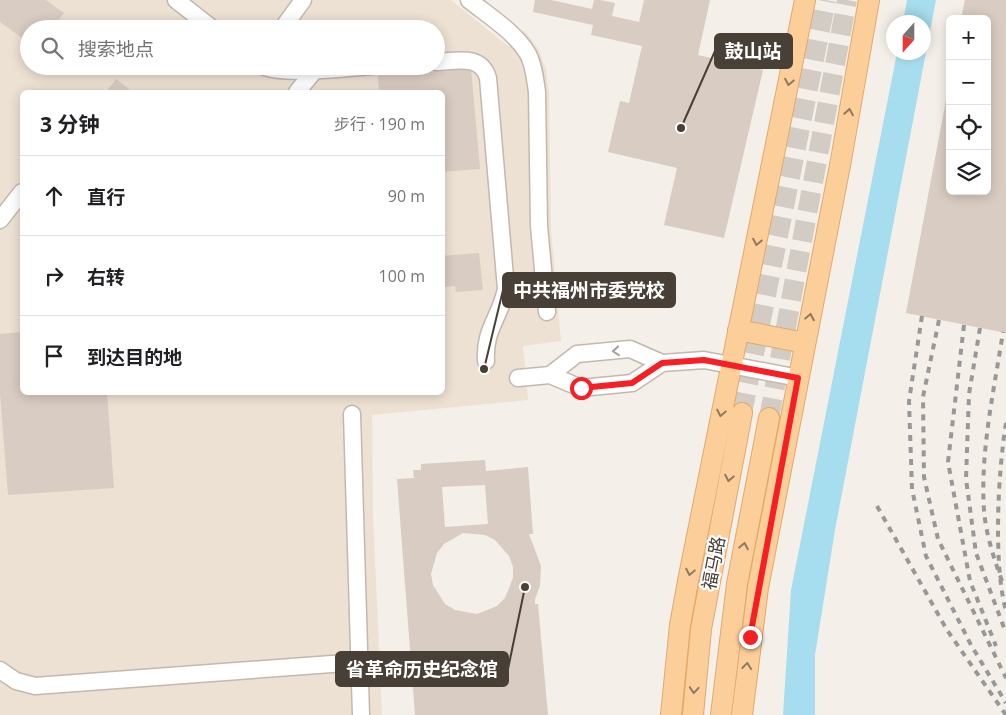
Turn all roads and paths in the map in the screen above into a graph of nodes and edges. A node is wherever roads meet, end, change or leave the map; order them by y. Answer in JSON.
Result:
{"nodes":[{"id":1,"x":176,"y":0,"type":"edge"},
{"id":2,"x":304,"y":0,"type":"edge"},
{"id":3,"x":470,"y":0,"type":"edge"},
{"id":4,"x":805,"y":0,"type":"edge"},
{"id":5,"x":869,"y":0,"type":"edge"},
{"id":6,"x":201,"y":20,"type":"edge"},
{"id":7,"x":289,"y":20,"type":"edge"},
{"id":8,"x":445,"y":61,"type":"edge"},
{"id":9,"x":311,"y":75,"type":"edge"},
{"id":10,"x":299,"y":90,"type":"edge"},
{"id":11,"x":20,"y":195,"type":"edge"},
{"id":12,"x":0,"y":220,"type":"edge"},
{"id":13,"x":544,"y":286,"type":"junction"},
{"id":14,"x":506,"y":289,"type":"junction"},
{"id":15,"x":547,"y":312,"type":"dead end"},
{"id":16,"x":738,"y":330,"type":"junction"},
{"id":17,"x":805,"y":343,"type":"junction"},
{"id":18,"x":486,"y":361,"type":"dead end"},
{"id":19,"x":662,"y":363,"type":"junction"},
{"id":20,"x":730,"y":365,"type":"junction"},
{"id":21,"x":550,"y":375,"type":"junction"},
{"id":22,"x":518,"y":378,"type":"dead end"},
{"id":23,"x":798,"y":378,"type":"junction"},
{"id":24,"x":742,"y":413,"type":"tunnel mouth"},
{"id":25,"x":352,"y":414,"type":"dead end"},
{"id":26,"x":769,"y":418,"type":"tunnel mouth"},
{"id":27,"x":359,"y":662,"type":"junction"},
{"id":28,"x":0,"y":670,"type":"edge"},
{"id":29,"x":361,"y":715,"type":"edge"},
{"id":30,"x":671,"y":715,"type":"edge"},
{"id":31,"x":693,"y":715,"type":"edge"},
{"id":32,"x":721,"y":715,"type":"edge"},
{"id":33,"x":742,"y":715,"type":"edge"}],
"edges":[{"from":1,"to":6,"type":"street"},
{"from":2,"to":7,"type":"street"},
{"from":3,"to":13,"type":"street"},
{"from":4,"to":16,"type":"main road","one_way":true},
{"from":17,"to":5,"type":"main road","one_way":true},
{"from":8,"to":14,"type":"street"},
{"from":9,"to":10,"type":"street"},
{"from":11,"to":12,"type":"street"},
{"from":13,"to":14,"type":"street"},
{"from":13,"to":15,"type":"street"},
{"from":14,"to":18,"type":"street"},
{"from":16,"to":17,"type":"main road"},
{"from":16,"to":20,"type":"main road"},
{"from":17,"to":23,"type":"main road"},
{"from":19,"to":20,"type":"street"},
{"from":19,"to":21,"type":"street"},
{"from":19,"to":21,"type":"street","one_way":true},
{"from":20,"to":23,"type":"street"},
{"from":20,"to":30,"type":"main road","one_way":true},
{"from":21,"to":22,"type":"street"},
{"from":33,"to":23,"type":"main road","one_way":true},
{"from":24,"to":31,"type":"main road","name":"福马路","one_way":true},
{"from":25,"to":27,"type":"street"},
{"from":32,"to":26,"type":"main road","name":"福马路","one_way":true},
{"from":27,"to":28,"type":"street"},
{"from":27,"to":29,"type":"street"}]}
